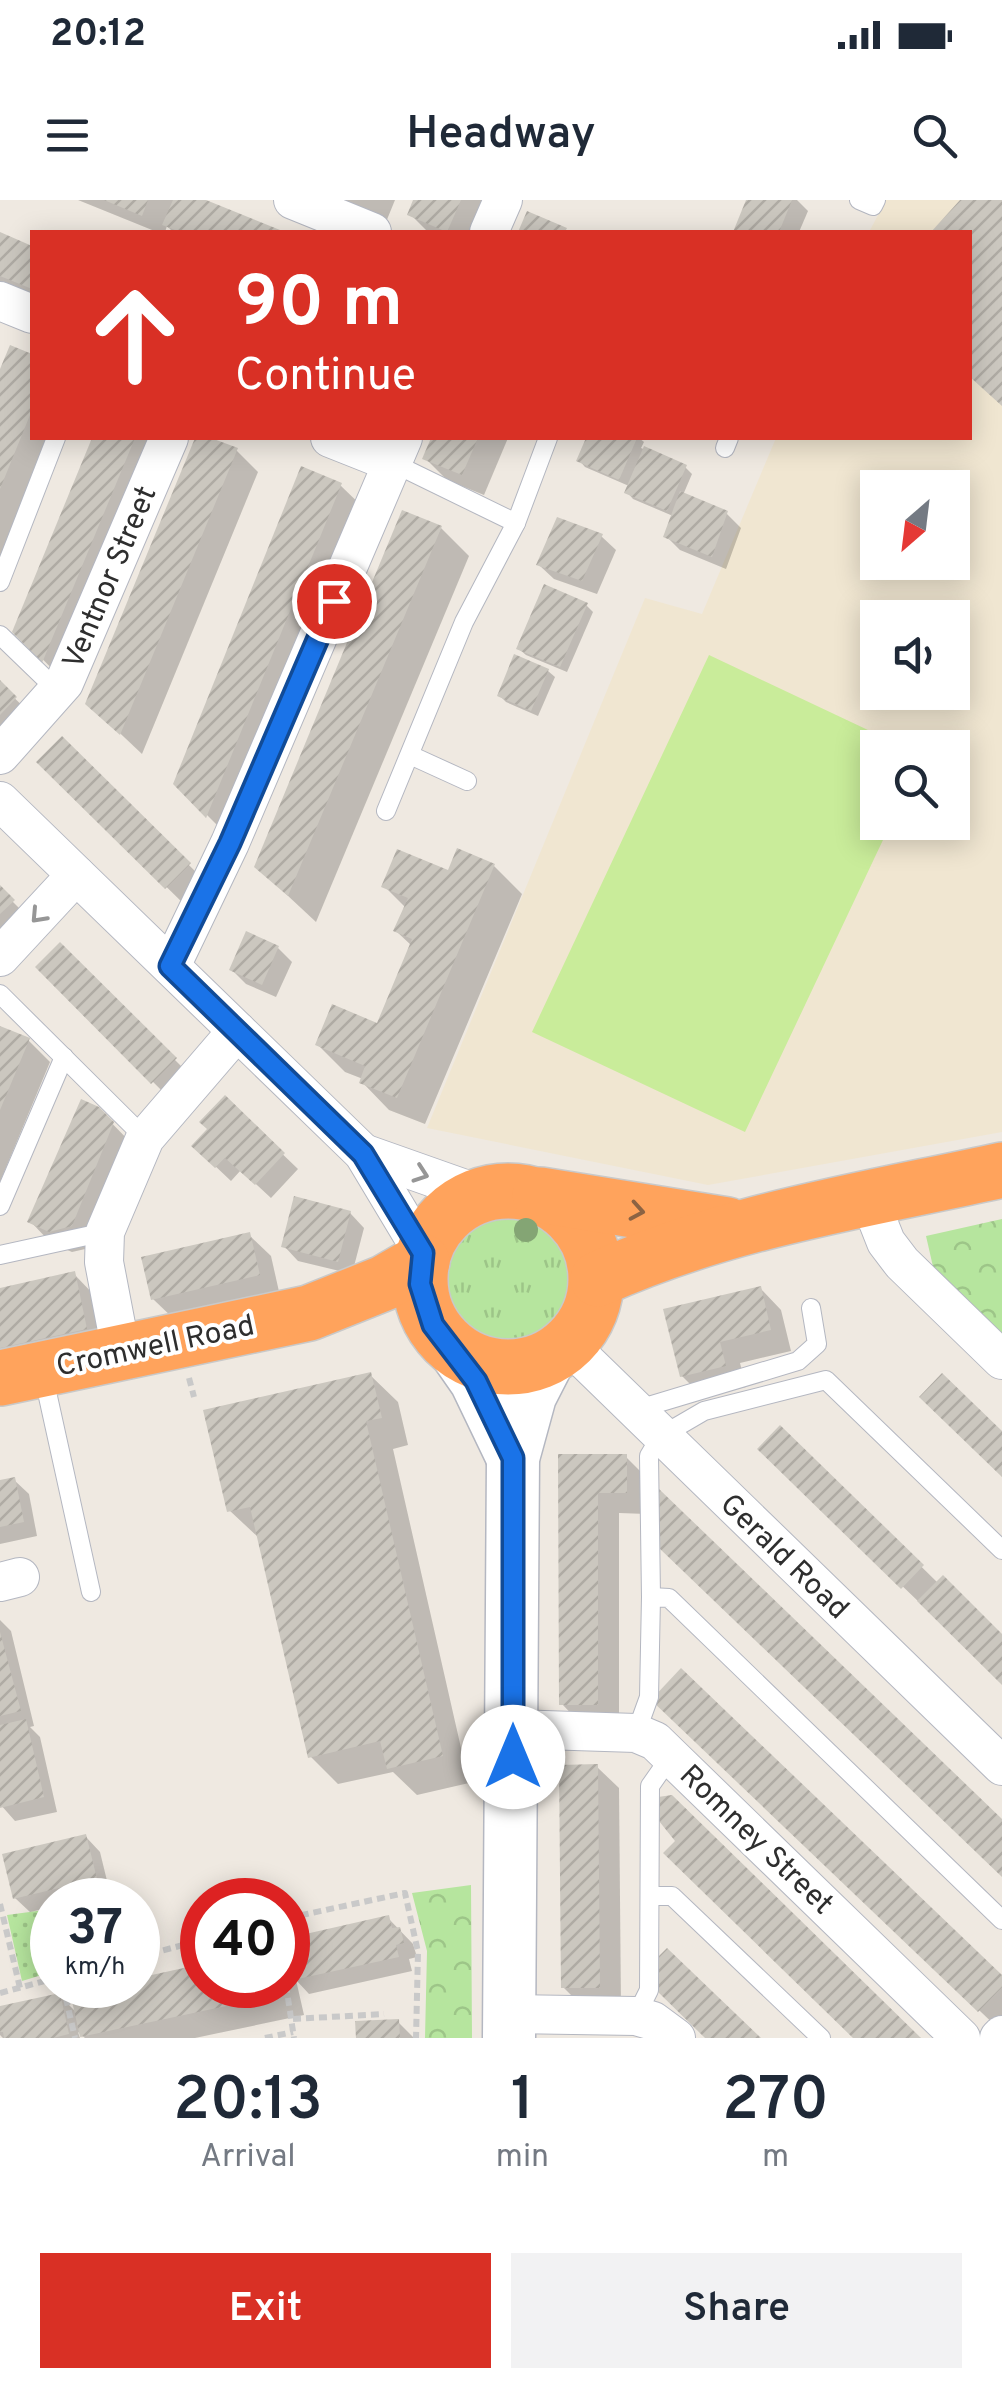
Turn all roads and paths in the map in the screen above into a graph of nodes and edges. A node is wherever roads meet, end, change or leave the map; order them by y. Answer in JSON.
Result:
{"nodes":[{"id":1,"x":293,"y":200,"type":"edge"},
{"id":2,"x":503,"y":200,"type":"edge"},
{"id":3,"x":860,"y":200,"type":"edge"},
{"id":4,"x":876,"y":200,"type":"edge"},
{"id":5,"x":367,"y":230,"type":"edge"},
{"id":6,"x":490,"y":230,"type":"edge"},
{"id":7,"x":55,"y":440,"type":"edge"},
{"id":8,"x":167,"y":440,"type":"edge"},
{"id":9,"x":341,"y":440,"type":"edge"},
{"id":10,"x":547,"y":440,"type":"edge"},
{"id":11,"x":398,"y":450,"type":"edge"},
{"id":12,"x":516,"y":522,"type":"junction"},
{"id":13,"x":0,"y":582,"type":"edge"},
{"id":14,"x":0,"y":636,"type":"edge"},
{"id":15,"x":57,"y":690,"type":"junction"},
{"id":16,"x":0,"y":756,"type":"edge"},
{"id":17,"x":410,"y":756,"type":"junction"},
{"id":18,"x":467,"y":780,"type":"dead end"},
{"id":19,"x":0,"y":801,"type":"edge"},
{"id":20,"x":386,"y":811,"type":"dead end"},
{"id":21,"x":76,"y":875,"type":"junction"},
{"id":22,"x":0,"y":957,"type":"edge"},
{"id":23,"x":170,"y":966,"type":"junction"},
{"id":24,"x":0,"y":994,"type":"edge"},
{"id":25,"x":237,"y":1031,"type":"junction"},
{"id":26,"x":64,"y":1057,"type":"junction"},
{"id":27,"x":146,"y":1138,"type":"junction"},
{"id":28,"x":363,"y":1154,"type":"junction"},
{"id":29,"x":1002,"y":1170,"type":"edge"},
{"id":30,"x":479,"y":1194,"type":"junction"},
{"id":31,"x":540,"y":1195,"type":"junction"},
{"id":32,"x":869,"y":1199,"type":"junction"},
{"id":33,"x":0,"y":1206,"type":"edge"},
{"id":34,"x":740,"y":1226,"type":"junction"},
{"id":35,"x":105,"y":1232,"type":"junction"},
{"id":36,"x":0,"y":1255,"type":"edge"},
{"id":37,"x":423,"y":1257,"type":"junction"},
{"id":38,"x":598,"y":1279,"type":"junction"},
{"id":39,"x":811,"y":1308,"type":"dead end"},
{"id":40,"x":310,"y":1313,"type":"junction"},
{"id":41,"x":447,"y":1343,"type":"junction"},
{"id":42,"x":560,"y":1350,"type":"junction"},
{"id":43,"x":120,"y":1351,"type":"junction"},
{"id":44,"x":1002,"y":1360,"type":"edge"},
{"id":45,"x":21,"y":1374,"type":"edge"},
{"id":46,"x":648,"y":1423,"type":"junction"},
{"id":47,"x":513,"y":1458,"type":"junction"},
{"id":48,"x":1002,"y":1550,"type":"edge"},
{"id":49,"x":90,"y":1592,"type":"dead end"},
{"id":50,"x":651,"y":1598,"type":"junction"},
{"id":51,"x":513,"y":1729,"type":"junction"},
{"id":52,"x":636,"y":1733,"type":"junction"},
{"id":53,"x":671,"y":1756,"type":"junction"},
{"id":54,"x":1002,"y":1766,"type":"edge"},
{"id":55,"x":650,"y":1896,"type":"junction"},
{"id":56,"x":0,"y":1904,"type":"edge"},
{"id":57,"x":310,"y":1913,"type":"edge"},
{"id":58,"x":1002,"y":1920,"type":"edge"},
{"id":59,"x":30,"y":1985,"type":"edge"},
{"id":60,"x":20,"y":1988,"type":"junction"},
{"id":61,"x":0,"y":1992,"type":"edge"},
{"id":62,"x":68,"y":2008,"type":"edge"},
{"id":63,"x":291,"y":2008,"type":"edge"},
{"id":64,"x":384,"y":2014,"type":"dead end"},
{"id":65,"x":294,"y":2019,"type":"junction"},
{"id":66,"x":510,"y":2026,"type":"edge"},
{"id":67,"x":662,"y":2031,"type":"edge"},
{"id":68,"x":293,"y":2035,"type":"edge"},
{"id":69,"x":75,"y":2038,"type":"edge"},
{"id":70,"x":265,"y":2038,"type":"edge"},
{"id":71,"x":416,"y":2038,"type":"edge"},
{"id":72,"x":822,"y":2038,"type":"edge"},
{"id":73,"x":961,"y":2038,"type":"edge"}],
"edges":[{"from":1,"to":5,"type":"street"},
{"from":2,"to":6,"type":"street"},
{"from":3,"to":4,"type":"lane"},
{"from":7,"to":13,"type":"lane"},
{"from":8,"to":15,"type":"street","name":"Ventnor Street"},
{"from":9,"to":11,"type":"street"},
{"from":10,"to":12,"type":"lane"},
{"from":11,"to":12,"type":"lane"},
{"from":11,"to":23,"type":"street"},
{"from":12,"to":17,"type":"lane"},
{"from":14,"to":15,"type":"lane"},
{"from":15,"to":16,"type":"street","name":"Ventnor Street"},
{"from":17,"to":18,"type":"lane"},
{"from":17,"to":20,"type":"lane"},
{"from":19,"to":21,"type":"street"},
{"from":21,"to":22,"type":"street","one_way":true},
{"from":21,"to":23,"type":"street"},
{"from":23,"to":25,"type":"street"},
{"from":24,"to":26,"type":"lane"},
{"from":25,"to":27,"type":"street"},
{"from":25,"to":28,"type":"street"},
{"from":26,"to":27,"type":"lane"},
{"from":26,"to":33,"type":"lane"},
{"from":27,"to":35,"type":"street"},
{"from":28,"to":30,"type":"street","one_way":true},
{"from":28,"to":37,"type":"street"},
{"from":29,"to":32,"type":"highway"},
{"from":30,"to":31,"type":"highway"},
{"from":30,"to":37,"type":"highway"},
{"from":31,"to":34,"type":"highway","one_way":true},
{"from":31,"to":38,"type":"highway"},
{"from":32,"to":34,"type":"highway"},
{"from":32,"to":44,"type":"street"},
{"from":34,"to":38,"type":"highway"},
{"from":35,"to":36,"type":"lane"},
{"from":35,"to":43,"type":"street"},
{"from":37,"to":40,"type":"highway","name":"Cromwell Road"},
{"from":37,"to":41,"type":"highway"},
{"from":38,"to":42,"type":"highway"},
{"from":39,"to":46,"type":"lane"},
{"from":40,"to":41,"type":"highway","name":"Cromwell Road"},
{"from":40,"to":43,"type":"highway","name":"Cromwell Road"},
{"from":41,"to":42,"type":"highway"},
{"from":41,"to":47,"type":"street"},
{"from":42,"to":46,"type":"street","name":"Gerald Road"},
{"from":42,"to":47,"type":"street"},
{"from":43,"to":45,"type":"highway","name":"Cromwell Road"},
{"from":45,"to":49,"type":"lane"},
{"from":46,"to":48,"type":"lane"},
{"from":46,"to":50,"type":"lane"},
{"from":46,"to":54,"type":"street","name":"Gerald Road"},
{"from":47,"to":51,"type":"street"},
{"from":50,"to":52,"type":"lane"},
{"from":50,"to":58,"type":"lane"},
{"from":51,"to":52,"type":"street"},
{"from":51,"to":66,"type":"street"},
{"from":52,"to":53,"type":"street","name":"Romney Street"},
{"from":53,"to":55,"type":"lane"},
{"from":53,"to":73,"type":"street","name":"Romney Street"},
{"from":55,"to":67,"type":"lane"},
{"from":55,"to":72,"type":"lane"},
{"from":56,"to":60,"type":"path"},
{"from":57,"to":71,"type":"path"},
{"from":59,"to":60,"type":"path"},
{"from":60,"to":61,"type":"path"},
{"from":62,"to":69,"type":"path"},
{"from":63,"to":65,"type":"path"},
{"from":64,"to":65,"type":"path"},
{"from":65,"to":68,"type":"path"},
{"from":66,"to":67,"type":"street"},
{"from":68,"to":70,"type":"path"}]}
